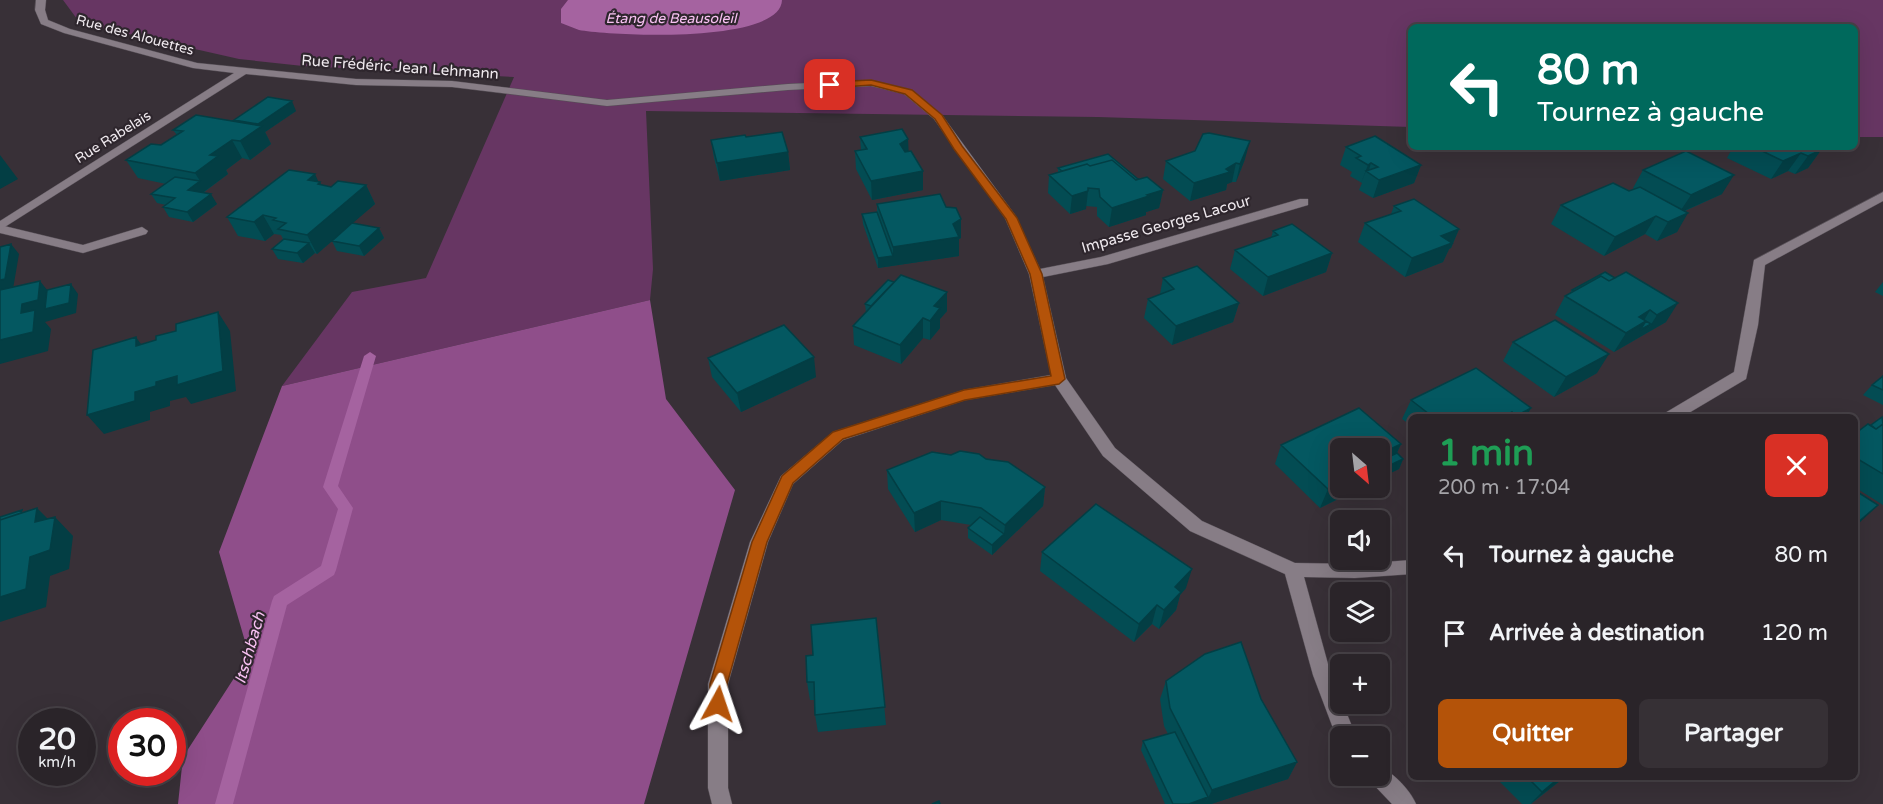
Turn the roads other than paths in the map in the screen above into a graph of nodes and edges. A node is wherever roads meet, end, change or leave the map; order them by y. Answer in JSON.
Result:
{"nodes":[{"id":1,"x":41,"y":0,"type":"edge"},
{"id":2,"x":242,"y":72,"type":"junction"},
{"id":3,"x":1883,"y":196,"type":"edge"},
{"id":4,"x":1304,"y":202,"type":"dead end"},
{"id":5,"x":0,"y":227,"type":"edge"},
{"id":6,"x":142,"y":231,"type":"dead end"},
{"id":7,"x":1036,"y":274,"type":"junction"},
{"id":8,"x":1059,"y":379,"type":"junction"},
{"id":9,"x":1675,"y":414,"type":"edge"},
{"id":10,"x":1408,"y":567,"type":"edge"},
{"id":11,"x":1293,"y":570,"type":"junction"},
{"id":12,"x":1342,"y":726,"type":"edge"},
{"id":13,"x":1388,"y":786,"type":"edge"},
{"id":14,"x":722,"y":804,"type":"edge"},
{"id":15,"x":1406,"y":804,"type":"edge"}],
"edges":[{"from":1,"to":2,"type":"street","name":"Rue des Alouettes"},
{"from":2,"to":5,"type":"street","name":"Rue Rabelais"},
{"from":2,"to":7,"type":"street","name":"Rue Frédéric Jean Lehmann"},
{"from":3,"to":9,"type":"street"},
{"from":4,"to":7,"type":"street","name":"Impasse Georges Lacour"},
{"from":5,"to":6,"type":"street"},
{"from":7,"to":8,"type":"street","name":"Rue Frédéric Jean Lehmann"},
{"from":8,"to":11,"type":"street","name":"Rue Frédéric Jean Lehmann"},
{"from":8,"to":14,"type":"street"},
{"from":10,"to":11,"type":"street","name":"Rue Frédéric Jean Lehmann"},
{"from":11,"to":12,"type":"street"},
{"from":13,"to":15,"type":"street"}]}
